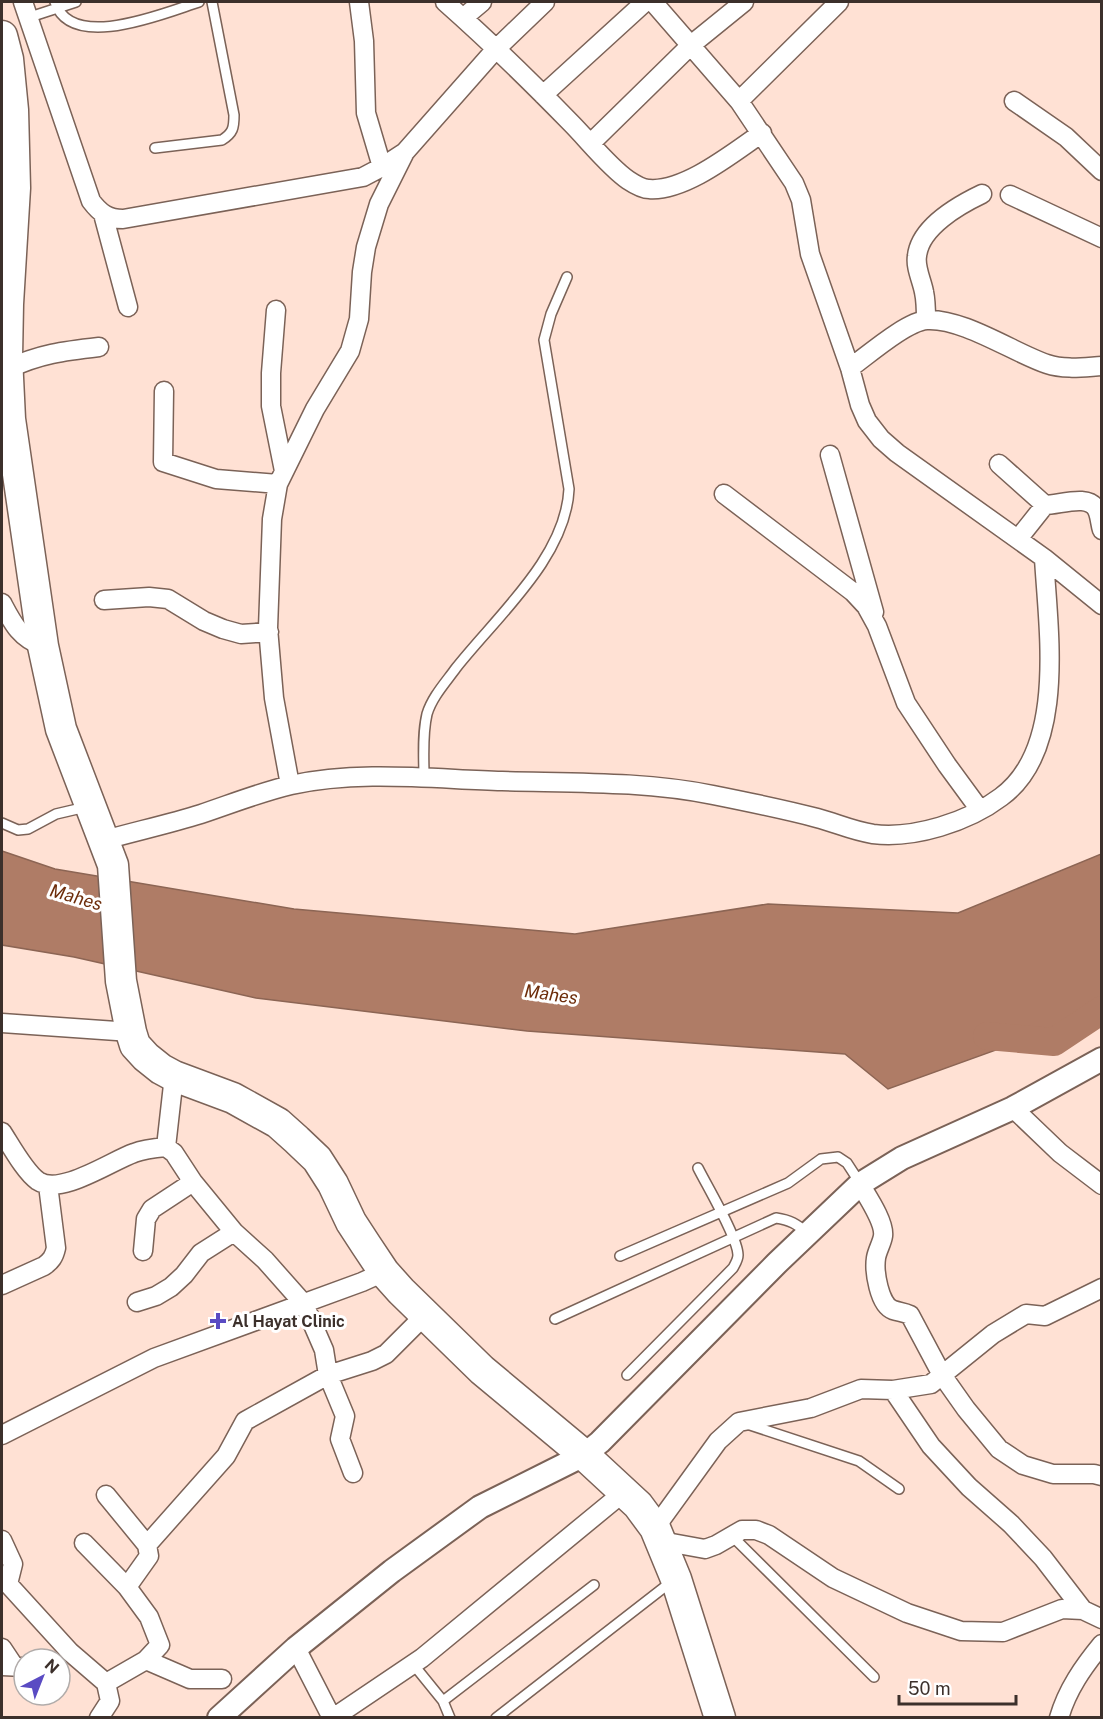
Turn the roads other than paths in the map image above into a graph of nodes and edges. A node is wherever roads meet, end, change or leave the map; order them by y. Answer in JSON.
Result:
{"nodes":[{"id":1,"x":76,"y":2,"type":"edge"},
{"id":2,"x":199,"y":2,"type":"edge"},
{"id":3,"x":212,"y":2,"type":"edge"},
{"id":4,"x":358,"y":2,"type":"edge"},
{"id":5,"x":445,"y":2,"type":"edge"},
{"id":6,"x":482,"y":2,"type":"edge"},
{"id":7,"x":545,"y":2,"type":"edge"},
{"id":8,"x":645,"y":2,"type":"edge"},
{"id":9,"x":653,"y":2,"type":"edge"},
{"id":10,"x":744,"y":2,"type":"edge"},
{"id":11,"x":839,"y":2,"type":"edge"},
{"id":12,"x":56,"y":4,"type":"edge"},
{"id":13,"x":26,"y":9,"type":"edge"},
{"id":14,"x":463,"y":18,"type":"junction"},
{"id":15,"x":2,"y":36,"type":"edge"},
{"id":16,"x":691,"y":45,"type":"junction"},
{"id":17,"x":495,"y":50,"type":"junction"},
{"id":18,"x":543,"y":95,"type":"junction"},
{"id":19,"x":740,"y":101,"type":"junction"},
{"id":20,"x":1014,"y":101,"type":"dead end"},
{"id":21,"x":8,"y":113,"type":"edge"},
{"id":22,"x":762,"y":133,"type":"junction"},
{"id":23,"x":591,"y":143,"type":"junction"},
{"id":24,"x":155,"y":148,"type":"dead end"},
{"id":25,"x":405,"y":152,"type":"junction"},
{"id":26,"x":382,"y":167,"type":"junction"},
{"id":27,"x":1101,"y":171,"type":"edge"},
{"id":28,"x":982,"y":194,"type":"dead end"},
{"id":29,"x":1010,"y":195,"type":"dead end"},
{"id":30,"x":103,"y":214,"type":"junction"},
{"id":31,"x":1101,"y":238,"type":"edge"},
{"id":32,"x":567,"y":277,"type":"dead end"},
{"id":33,"x":128,"y":307,"type":"dead end"},
{"id":34,"x":276,"y":310,"type":"dead end"},
{"id":35,"x":926,"y":320,"type":"junction"},
{"id":36,"x":99,"y":347,"type":"dead end"},
{"id":37,"x":1101,"y":366,"type":"edge"},
{"id":38,"x":850,"y":368,"type":"junction"},
{"id":39,"x":8,"y":369,"type":"junction"},
{"id":40,"x":164,"y":391,"type":"dead end"},
{"id":41,"x":830,"y":455,"type":"dead end"},
{"id":42,"x":999,"y":464,"type":"dead end"},
{"id":43,"x":281,"y":477,"type":"junction"},
{"id":44,"x":724,"y":494,"type":"dead end"},
{"id":45,"x":1045,"y":505,"type":"junction"},
{"id":46,"x":1101,"y":530,"type":"edge"},
{"id":47,"x":1018,"y":539,"type":"junction"},
{"id":48,"x":1044,"y":558,"type":"junction"},
{"id":49,"x":104,"y":600,"type":"dead end"},
{"id":50,"x":2,"y":603,"type":"edge"},
{"id":51,"x":1101,"y":605,"type":"edge"},
{"id":52,"x":878,"y":626,"type":"junction"},
{"id":53,"x":269,"y":632,"type":"junction"},
{"id":54,"x":43,"y":646,"type":"junction"},
{"id":55,"x":424,"y":778,"type":"junction"},
{"id":56,"x":290,"y":785,"type":"junction"},
{"id":57,"x":90,"y":806,"type":"junction"},
{"id":58,"x":980,"y":810,"type":"junction"},
{"id":59,"x":2,"y":823,"type":"edge"},
{"id":60,"x":109,"y":853,"type":"junction"},
{"id":61,"x":2,"y":1023,"type":"edge"},
{"id":62,"x":131,"y":1032,"type":"junction"},
{"id":63,"x":1101,"y":1059,"type":"edge"},
{"id":64,"x":174,"y":1076,"type":"junction"},
{"id":65,"x":1013,"y":1108,"type":"junction"},
{"id":66,"x":2,"y":1132,"type":"edge"},
{"id":67,"x":166,"y":1147,"type":"junction"},
{"id":68,"x":698,"y":1168,"type":"dead end"},
{"id":69,"x":193,"y":1182,"type":"junction"},
{"id":70,"x":860,"y":1184,"type":"junction"},
{"id":71,"x":48,"y":1185,"type":"junction"},
{"id":72,"x":1101,"y":1185,"type":"edge"},
{"id":73,"x":720,"y":1211,"type":"junction"},
{"id":74,"x":234,"y":1232,"type":"junction"},
{"id":75,"x":807,"y":1233,"type":"junction"},
{"id":76,"x":734,"y":1238,"type":"junction"},
{"id":77,"x":143,"y":1251,"type":"dead end"},
{"id":78,"x":620,"y":1256,"type":"dead end"},
{"id":79,"x":384,"y":1272,"type":"junction"},
{"id":80,"x":2,"y":1285,"type":"edge"},
{"id":81,"x":1101,"y":1288,"type":"edge"},
{"id":82,"x":137,"y":1302,"type":"dead end"},
{"id":83,"x":304,"y":1304,"type":"junction"},
{"id":84,"x":425,"y":1315,"type":"junction"},
{"id":85,"x":555,"y":1319,"type":"dead end"},
{"id":86,"x":328,"y":1375,"type":"junction"},
{"id":87,"x":942,"y":1375,"type":"junction"},
{"id":88,"x":627,"y":1376,"type":"dead end"},
{"id":89,"x":893,"y":1390,"type":"junction"},
{"id":90,"x":739,"y":1422,"type":"junction"},
{"id":91,"x":2,"y":1436,"type":"edge"},
{"id":92,"x":584,"y":1455,"type":"junction"},
{"id":93,"x":353,"y":1473,"type":"dead end"},
{"id":94,"x":1101,"y":1476,"type":"edge"},
{"id":95,"x":899,"y":1489,"type":"dead end"},
{"id":96,"x":624,"y":1492,"type":"junction"},
{"id":97,"x":106,"y":1495,"type":"dead end"},
{"id":98,"x":658,"y":1534,"type":"junction"},
{"id":99,"x":731,"y":1535,"type":"junction"},
{"id":100,"x":2,"y":1540,"type":"edge"},
{"id":101,"x":84,"y":1543,"type":"dead end"},
{"id":102,"x":147,"y":1545,"type":"junction"},
{"id":103,"x":676,"y":1579,"type":"junction"},
{"id":104,"x":594,"y":1585,"type":"dead end"},
{"id":105,"x":127,"y":1587,"type":"junction"},
{"id":106,"x":1083,"y":1610,"type":"junction"},
{"id":107,"x":1101,"y":1619,"type":"edge"},
{"id":108,"x":1101,"y":1644,"type":"edge"},
{"id":109,"x":58,"y":1647,"type":"edge"},
{"id":110,"x":2,"y":1648,"type":"edge"},
{"id":111,"x":297,"y":1648,"type":"junction"},
{"id":112,"x":146,"y":1660,"type":"junction"},
{"id":113,"x":72,"y":1661,"type":"edge"},
{"id":114,"x":12,"y":1664,"type":"edge"},
{"id":115,"x":413,"y":1664,"type":"junction"},
{"id":116,"x":874,"y":1677,"type":"dead end"},
{"id":117,"x":222,"y":1679,"type":"dead end"},
{"id":118,"x":106,"y":1683,"type":"junction"},
{"id":119,"x":443,"y":1701,"type":"junction"},
{"id":120,"x":99,"y":1718,"type":"edge"},
{"id":121,"x":219,"y":1718,"type":"edge"},
{"id":122,"x":332,"y":1718,"type":"edge"},
{"id":123,"x":450,"y":1718,"type":"edge"},
{"id":124,"x":496,"y":1718,"type":"edge"},
{"id":125,"x":720,"y":1718,"type":"edge"},
{"id":126,"x":1059,"y":1718,"type":"edge"}],
"edges":[{"from":1,"to":12,"type":"lane"},
{"from":2,"to":12,"type":"lane"},
{"from":3,"to":24,"type":"lane"},
{"from":4,"to":26,"type":"street"},
{"from":5,"to":14,"type":"street"},
{"from":6,"to":14,"type":"street"},
{"from":7,"to":17,"type":"street"},
{"from":8,"to":18,"type":"street"},
{"from":9,"to":16,"type":"street"},
{"from":10,"to":16,"type":"street"},
{"from":11,"to":19,"type":"street"},
{"from":12,"to":13,"type":"lane"},
{"from":13,"to":30,"type":"street"},
{"from":14,"to":17,"type":"street"},
{"from":15,"to":21,"type":"highway"},
{"from":16,"to":19,"type":"street"},
{"from":16,"to":23,"type":"street"},
{"from":17,"to":18,"type":"street"},
{"from":17,"to":25,"type":"street"},
{"from":18,"to":23,"type":"street"},
{"from":19,"to":22,"type":"street"},
{"from":20,"to":27,"type":"street"},
{"from":21,"to":39,"type":"highway"},
{"from":22,"to":23,"type":"street"},
{"from":22,"to":38,"type":"street"},
{"from":25,"to":26,"type":"street"},
{"from":25,"to":43,"type":"street"},
{"from":26,"to":30,"type":"street"},
{"from":28,"to":35,"type":"street"},
{"from":29,"to":31,"type":"street"},
{"from":30,"to":33,"type":"street"},
{"from":32,"to":55,"type":"lane"},
{"from":34,"to":43,"type":"street"},
{"from":35,"to":37,"type":"street"},
{"from":35,"to":38,"type":"street"},
{"from":36,"to":39,"type":"street"},
{"from":38,"to":47,"type":"street"},
{"from":39,"to":54,"type":"highway"},
{"from":40,"to":43,"type":"street"},
{"from":41,"to":52,"type":"street"},
{"from":42,"to":45,"type":"street"},
{"from":43,"to":53,"type":"street"},
{"from":44,"to":52,"type":"street"},
{"from":45,"to":46,"type":"street"},
{"from":45,"to":47,"type":"street"},
{"from":47,"to":48,"type":"street"},
{"from":48,"to":51,"type":"street"},
{"from":48,"to":58,"type":"street"},
{"from":49,"to":53,"type":"street"},
{"from":50,"to":54,"type":"street"},
{"from":52,"to":58,"type":"street"},
{"from":53,"to":56,"type":"street"},
{"from":54,"to":57,"type":"highway"},
{"from":55,"to":56,"type":"street"},
{"from":55,"to":58,"type":"street"},
{"from":56,"to":60,"type":"street"},
{"from":57,"to":59,"type":"lane"},
{"from":57,"to":60,"type":"highway"},
{"from":60,"to":62,"type":"highway"},
{"from":61,"to":62,"type":"street"},
{"from":62,"to":64,"type":"highway"},
{"from":63,"to":65,"type":"street"},
{"from":64,"to":67,"type":"street"},
{"from":64,"to":79,"type":"highway"},
{"from":65,"to":70,"type":"street"},
{"from":65,"to":72,"type":"street"},
{"from":66,"to":71,"type":"street"},
{"from":67,"to":69,"type":"street"},
{"from":67,"to":71,"type":"street"},
{"from":68,"to":73,"type":"lane"},
{"from":69,"to":74,"type":"street"},
{"from":69,"to":77,"type":"street"},
{"from":70,"to":73,"type":"lane"},
{"from":70,"to":75,"type":"street"},
{"from":70,"to":87,"type":"street"},
{"from":71,"to":80,"type":"street"},
{"from":73,"to":76,"type":"lane"},
{"from":73,"to":78,"type":"lane"},
{"from":74,"to":82,"type":"street"},
{"from":74,"to":83,"type":"street"},
{"from":75,"to":76,"type":"lane"},
{"from":75,"to":92,"type":"street"},
{"from":76,"to":85,"type":"lane"},
{"from":76,"to":88,"type":"lane"},
{"from":79,"to":83,"type":"street"},
{"from":79,"to":84,"type":"highway"},
{"from":81,"to":87,"type":"street"},
{"from":83,"to":86,"type":"street"},
{"from":83,"to":91,"type":"street"},
{"from":84,"to":86,"type":"street"},
{"from":84,"to":92,"type":"highway"},
{"from":86,"to":93,"type":"street"},
{"from":86,"to":102,"type":"street"},
{"from":87,"to":89,"type":"street"},
{"from":87,"to":94,"type":"street"},
{"from":89,"to":90,"type":"street"},
{"from":89,"to":106,"type":"street"},
{"from":90,"to":95,"type":"lane"},
{"from":90,"to":98,"type":"street"},
{"from":92,"to":96,"type":"highway"},
{"from":92,"to":111,"type":"street"},
{"from":96,"to":98,"type":"highway"},
{"from":96,"to":115,"type":"street"},
{"from":97,"to":102,"type":"street"},
{"from":98,"to":99,"type":"street"},
{"from":98,"to":103,"type":"highway"},
{"from":99,"to":106,"type":"street"},
{"from":99,"to":116,"type":"lane"},
{"from":100,"to":109,"type":"street"},
{"from":101,"to":105,"type":"street"},
{"from":102,"to":105,"type":"street"},
{"from":103,"to":124,"type":"lane"},
{"from":103,"to":125,"type":"highway"},
{"from":104,"to":119,"type":"lane"},
{"from":105,"to":112,"type":"street"},
{"from":106,"to":107,"type":"street"},
{"from":108,"to":126,"type":"street"},
{"from":110,"to":114,"type":"street"},
{"from":111,"to":121,"type":"street"},
{"from":111,"to":122,"type":"street"},
{"from":112,"to":117,"type":"street"},
{"from":112,"to":118,"type":"street"},
{"from":113,"to":118,"type":"street"},
{"from":115,"to":119,"type":"lane"},
{"from":115,"to":122,"type":"street"},
{"from":118,"to":120,"type":"street"},
{"from":119,"to":123,"type":"lane"}]}
